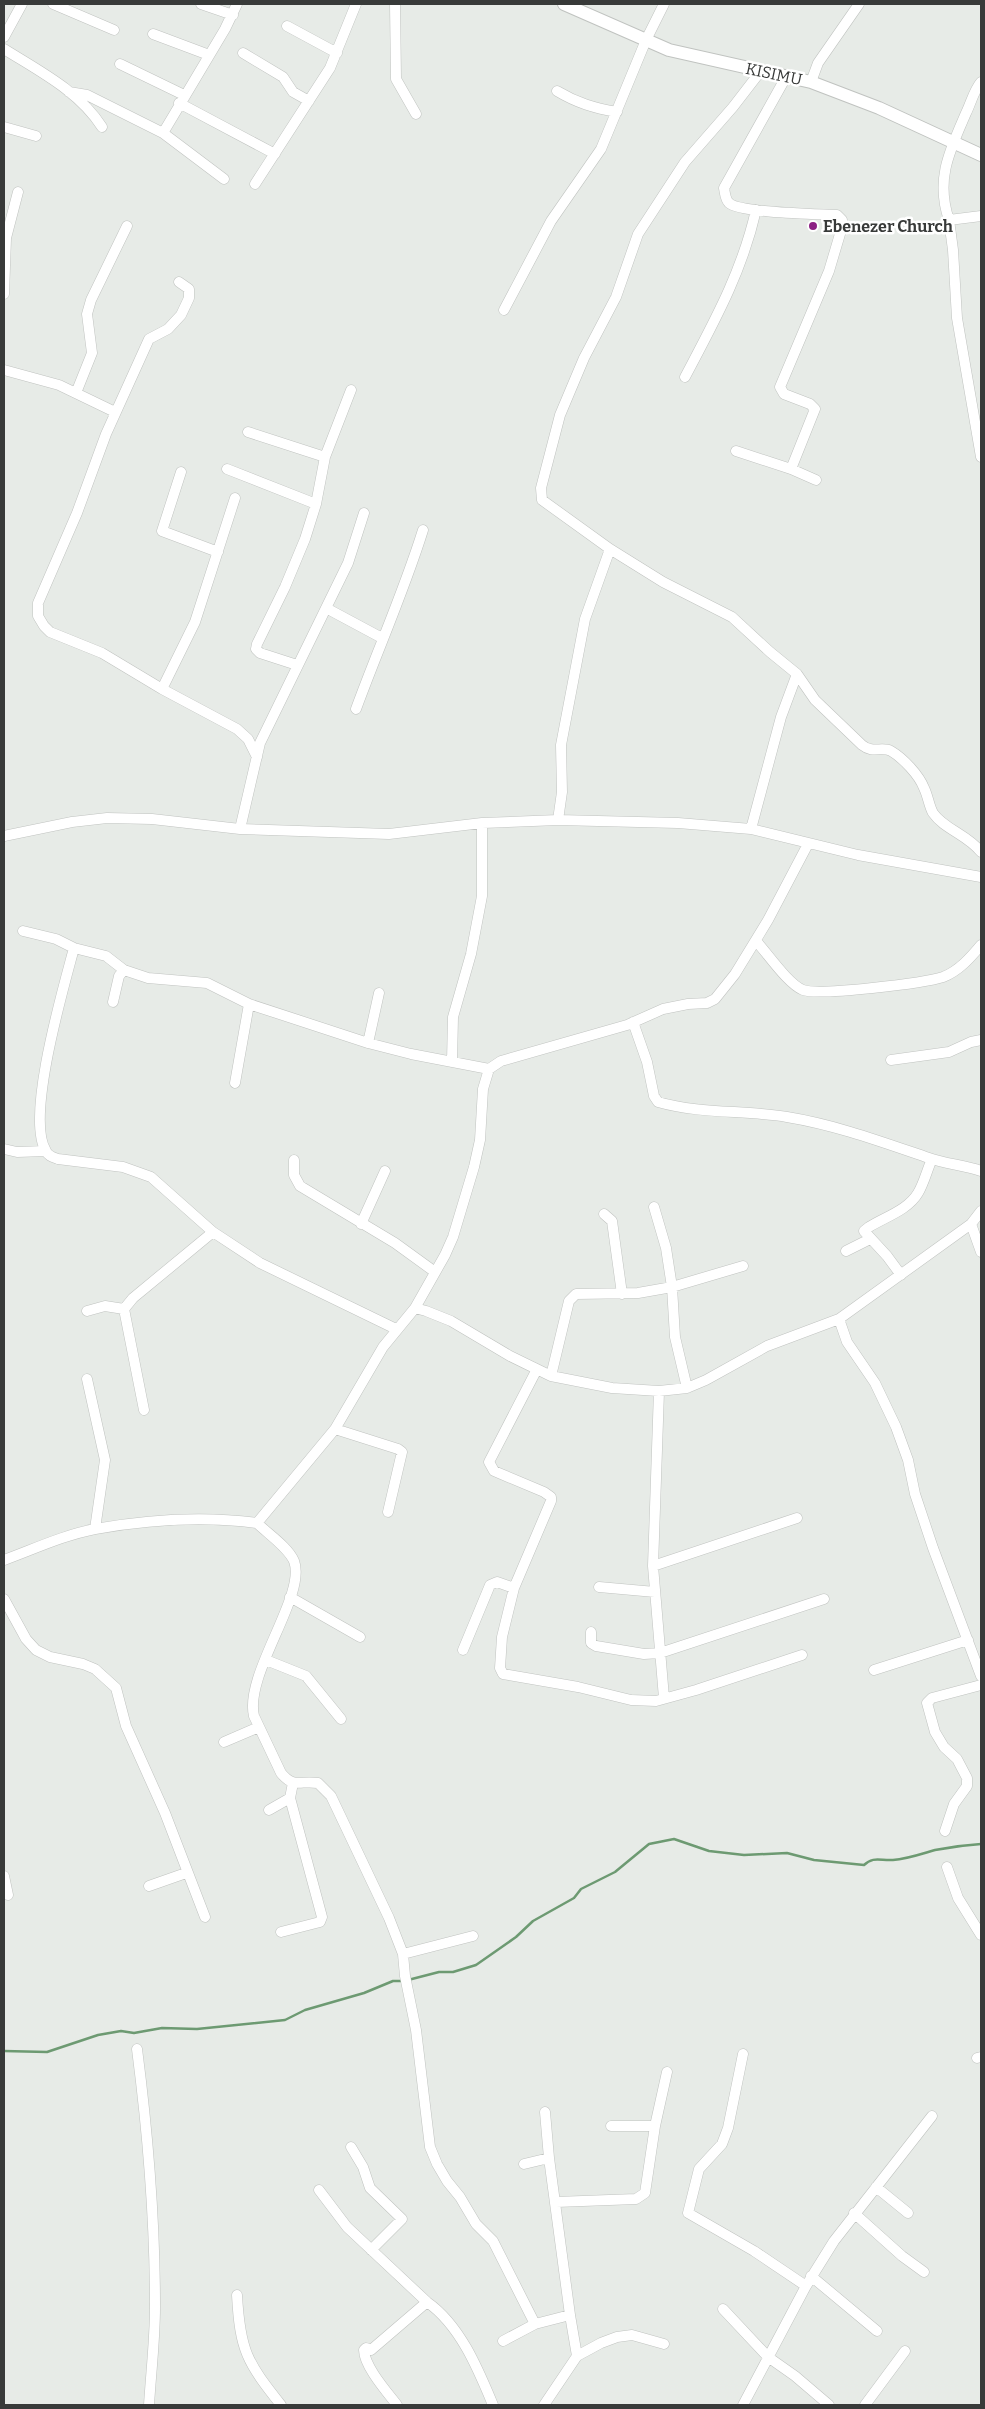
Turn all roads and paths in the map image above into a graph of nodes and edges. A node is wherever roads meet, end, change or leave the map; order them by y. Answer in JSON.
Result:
{"nodes":[{"id":1,"x":22,"y":4,"type":"edge"},
{"id":2,"x":53,"y":4,"type":"edge"},
{"id":3,"x":201,"y":4,"type":"edge"},
{"id":4,"x":237,"y":4,"type":"edge"},
{"id":5,"x":356,"y":4,"type":"edge"},
{"id":6,"x":395,"y":4,"type":"edge"},
{"id":7,"x":564,"y":4,"type":"edge"},
{"id":8,"x":664,"y":4,"type":"edge"},
{"id":9,"x":860,"y":4,"type":"edge"},
{"id":10,"x":233,"y":16,"type":"junction"},
{"id":11,"x":287,"y":26,"type":"dead end"},
{"id":12,"x":114,"y":30,"type":"dead end"},
{"id":13,"x":153,"y":34,"type":"dead end"},
{"id":14,"x":4,"y":37,"type":"edge"},
{"id":15,"x":646,"y":40,"type":"junction"},
{"id":16,"x":4,"y":49,"type":"edge"},
{"id":17,"x":243,"y":53,"type":"dead end"},
{"id":18,"x":338,"y":53,"type":"junction"},
{"id":19,"x":209,"y":55,"type":"junction"},
{"id":20,"x":120,"y":64,"type":"dead end"},
{"id":21,"x":760,"y":72,"type":"junction"},
{"id":22,"x":786,"y":77,"type":"junction"},
{"id":23,"x":811,"y":82,"type":"junction"},
{"id":24,"x":981,"y":82,"type":"edge"},
{"id":25,"x":557,"y":91,"type":"dead end"},
{"id":26,"x":69,"y":92,"type":"junction"},
{"id":27,"x":182,"y":99,"type":"junction"},
{"id":28,"x":309,"y":101,"type":"junction"},
{"id":29,"x":617,"y":112,"type":"junction"},
{"id":30,"x":416,"y":114,"type":"dead end"},
{"id":31,"x":4,"y":127,"type":"edge"},
{"id":32,"x":102,"y":127,"type":"dead end"},
{"id":33,"x":163,"y":133,"type":"junction"},
{"id":34,"x":36,"y":136,"type":"dead end"},
{"id":35,"x":954,"y":141,"type":"junction"},
{"id":36,"x":275,"y":154,"type":"junction"},
{"id":37,"x":981,"y":155,"type":"edge"},
{"id":38,"x":224,"y":179,"type":"dead end"},
{"id":39,"x":255,"y":184,"type":"dead end"},
{"id":40,"x":18,"y":192,"type":"dead end"},
{"id":41,"x":756,"y":210,"type":"junction"},
{"id":42,"x":981,"y":216,"type":"edge"},
{"id":43,"x":948,"y":220,"type":"junction"},
{"id":44,"x":128,"y":226,"type":"dead end"},
{"id":45,"x":5,"y":237,"type":"edge"},
{"id":46,"x":179,"y":282,"type":"dead end"},
{"id":47,"x":4,"y":294,"type":"edge"},
{"id":48,"x":504,"y":310,"type":"dead end"},
{"id":49,"x":4,"y":370,"type":"edge"},
{"id":50,"x":685,"y":378,"type":"dead end"},
{"id":51,"x":351,"y":390,"type":"dead end"},
{"id":52,"x":76,"y":393,"type":"junction"},
{"id":53,"x":115,"y":412,"type":"junction"},
{"id":54,"x":248,"y":432,"type":"dead end"},
{"id":55,"x":736,"y":451,"type":"dead end"},
{"id":56,"x":325,"y":457,"type":"junction"},
{"id":57,"x":981,"y":458,"type":"edge"},
{"id":58,"x":226,"y":469,"type":"dead end"},
{"id":59,"x":791,"y":469,"type":"junction"},
{"id":60,"x":181,"y":472,"type":"dead end"},
{"id":61,"x":816,"y":480,"type":"dead end"},
{"id":62,"x":235,"y":498,"type":"dead end"},
{"id":63,"x":316,"y":504,"type":"junction"},
{"id":64,"x":364,"y":513,"type":"dead end"},
{"id":65,"x":423,"y":530,"type":"dead end"},
{"id":66,"x":610,"y":549,"type":"junction"},
{"id":67,"x":218,"y":552,"type":"junction"},
{"id":68,"x":326,"y":608,"type":"junction"},
{"id":69,"x":382,"y":638,"type":"junction"},
{"id":70,"x":297,"y":665,"type":"junction"},
{"id":71,"x":797,"y":674,"type":"junction"},
{"id":72,"x":162,"y":689,"type":"junction"},
{"id":73,"x":356,"y":709,"type":"dead end"},
{"id":74,"x":257,"y":757,"type":"junction"},
{"id":75,"x":558,"y":820,"type":"junction"},
{"id":76,"x":482,"y":823,"type":"junction"},
{"id":77,"x":240,"y":829,"type":"junction"},
{"id":78,"x":750,"y":829,"type":"junction"},
{"id":79,"x":4,"y":836,"type":"edge"},
{"id":80,"x":808,"y":844,"type":"junction"},
{"id":81,"x":981,"y":852,"type":"edge"},
{"id":82,"x":981,"y":877,"type":"edge"},
{"id":83,"x":23,"y":931,"type":"dead end"},
{"id":84,"x":756,"y":941,"type":"junction"},
{"id":85,"x":981,"y":945,"type":"edge"},
{"id":86,"x":74,"y":948,"type":"junction"},
{"id":87,"x":124,"y":970,"type":"junction"},
{"id":88,"x":379,"y":993,"type":"dead end"},
{"id":89,"x":113,"y":1002,"type":"dead end"},
{"id":90,"x":249,"y":1004,"type":"junction"},
{"id":91,"x":633,"y":1022,"type":"junction"},
{"id":92,"x":981,"y":1040,"type":"edge"},
{"id":93,"x":368,"y":1043,"type":"junction"},
{"id":94,"x":891,"y":1060,"type":"dead end"},
{"id":95,"x":452,"y":1062,"type":"junction"},
{"id":96,"x":489,"y":1069,"type":"junction"},
{"id":97,"x":235,"y":1083,"type":"dead end"},
{"id":98,"x":4,"y":1149,"type":"edge"},
{"id":99,"x":45,"y":1150,"type":"junction"},
{"id":100,"x":932,"y":1159,"type":"junction"},
{"id":101,"x":294,"y":1160,"type":"dead end"},
{"id":102,"x":385,"y":1171,"type":"dead end"},
{"id":103,"x":981,"y":1171,"type":"edge"},
{"id":104,"x":654,"y":1207,"type":"dead end"},
{"id":105,"x":981,"y":1210,"type":"edge"},
{"id":106,"x":604,"y":1214,"type":"dead end"},
{"id":107,"x":361,"y":1224,"type":"junction"},
{"id":108,"x":971,"y":1224,"type":"junction"},
{"id":109,"x":213,"y":1232,"type":"junction"},
{"id":110,"x":870,"y":1239,"type":"junction"},
{"id":111,"x":846,"y":1251,"type":"dead end"},
{"id":112,"x":981,"y":1252,"type":"edge"},
{"id":113,"x":743,"y":1266,"type":"dead end"},
{"id":114,"x":435,"y":1272,"type":"junction"},
{"id":115,"x":900,"y":1275,"type":"junction"},
{"id":116,"x":672,"y":1287,"type":"junction"},
{"id":117,"x":622,"y":1294,"type":"junction"},
{"id":118,"x":415,"y":1308,"type":"junction"},
{"id":119,"x":124,"y":1309,"type":"junction"},
{"id":120,"x":87,"y":1312,"type":"dead end"},
{"id":121,"x":839,"y":1319,"type":"junction"},
{"id":122,"x":396,"y":1329,"type":"junction"},
{"id":123,"x":536,"y":1371,"type":"junction"},
{"id":124,"x":551,"y":1376,"type":"junction"},
{"id":125,"x":87,"y":1379,"type":"dead end"},
{"id":126,"x":687,"y":1388,"type":"junction"},
{"id":127,"x":659,"y":1391,"type":"junction"},
{"id":128,"x":144,"y":1410,"type":"dead end"},
{"id":129,"x":335,"y":1429,"type":"junction"},
{"id":130,"x":388,"y":1512,"type":"dead end"},
{"id":131,"x":797,"y":1518,"type":"dead end"},
{"id":132,"x":257,"y":1523,"type":"junction"},
{"id":133,"x":95,"y":1529,"type":"junction"},
{"id":134,"x":4,"y":1560,"type":"edge"},
{"id":135,"x":653,"y":1566,"type":"junction"},
{"id":136,"x":599,"y":1587,"type":"dead end"},
{"id":137,"x":514,"y":1588,"type":"junction"},
{"id":138,"x":655,"y":1592,"type":"junction"},
{"id":139,"x":290,"y":1597,"type":"junction"},
{"id":140,"x":4,"y":1599,"type":"edge"},
{"id":141,"x":824,"y":1599,"type":"dead end"},
{"id":142,"x":592,"y":1632,"type":"dead end"},
{"id":143,"x":360,"y":1637,"type":"dead end"},
{"id":144,"x":968,"y":1640,"type":"junction"},
{"id":145,"x":462,"y":1650,"type":"dead end"},
{"id":146,"x":660,"y":1653,"type":"junction"},
{"id":147,"x":802,"y":1655,"type":"dead end"},
{"id":148,"x":266,"y":1660,"type":"junction"},
{"id":149,"x":874,"y":1670,"type":"dead end"},
{"id":150,"x":981,"y":1676,"type":"edge"},
{"id":151,"x":981,"y":1685,"type":"edge"},
{"id":152,"x":664,"y":1698,"type":"junction"},
{"id":153,"x":341,"y":1719,"type":"dead end"},
{"id":154,"x":259,"y":1727,"type":"junction"},
{"id":155,"x":224,"y":1742,"type":"dead end"},
{"id":156,"x":293,"y":1784,"type":"junction"},
{"id":157,"x":290,"y":1798,"type":"junction"},
{"id":158,"x":269,"y":1810,"type":"dead end"},
{"id":159,"x":945,"y":1831,"type":"dead end"},
{"id":160,"x":947,"y":1867,"type":"dead end"},
{"id":161,"x":186,"y":1872,"type":"junction"},
{"id":162,"x":4,"y":1876,"type":"edge"},
{"id":163,"x":149,"y":1886,"type":"dead end"},
{"id":164,"x":8,"y":1895,"type":"dead end"},
{"id":165,"x":205,"y":1918,"type":"dead end"},
{"id":166,"x":281,"y":1932,"type":"dead end"},
{"id":167,"x":981,"y":1935,"type":"edge"},
{"id":168,"x":473,"y":1936,"type":"dead end"},
{"id":169,"x":403,"y":1954,"type":"junction"},
{"id":170,"x":137,"y":2049,"type":"dead end"},
{"id":171,"x":743,"y":2054,"type":"dead end"},
{"id":172,"x":667,"y":2072,"type":"dead end"},
{"id":173,"x":545,"y":2112,"type":"dead end"},
{"id":174,"x":932,"y":2116,"type":"dead end"},
{"id":175,"x":611,"y":2126,"type":"dead end"},
{"id":176,"x":655,"y":2126,"type":"junction"},
{"id":177,"x":351,"y":2147,"type":"dead end"},
{"id":178,"x":549,"y":2158,"type":"junction"},
{"id":179,"x":524,"y":2164,"type":"dead end"},
{"id":180,"x":876,"y":2187,"type":"junction"},
{"id":181,"x":319,"y":2190,"type":"dead end"},
{"id":182,"x":556,"y":2202,"type":"junction"},
{"id":183,"x":854,"y":2213,"type":"junction"},
{"id":184,"x":908,"y":2213,"type":"dead end"},
{"id":185,"x":372,"y":2250,"type":"junction"},
{"id":186,"x":924,"y":2272,"type":"dead end"},
{"id":187,"x":809,"y":2281,"type":"junction"},
{"id":188,"x":237,"y":2295,"type":"dead end"},
{"id":189,"x":427,"y":2302,"type":"junction"},
{"id":190,"x":724,"y":2309,"type":"dead end"},
{"id":191,"x":570,"y":2315,"type":"junction"},
{"id":192,"x":535,"y":2324,"type":"junction"},
{"id":193,"x":877,"y":2331,"type":"dead end"},
{"id":194,"x":503,"y":2341,"type":"dead end"},
{"id":195,"x":664,"y":2344,"type":"dead end"},
{"id":196,"x":905,"y":2351,"type":"dead end"},
{"id":197,"x":577,"y":2356,"type":"junction"},
{"id":198,"x":768,"y":2357,"type":"junction"},
{"id":199,"x":149,"y":2405,"type":"edge"},
{"id":200,"x":281,"y":2405,"type":"edge"},
{"id":201,"x":397,"y":2405,"type":"edge"},
{"id":202,"x":493,"y":2405,"type":"edge"},
{"id":203,"x":544,"y":2405,"type":"edge"},
{"id":204,"x":743,"y":2405,"type":"edge"},
{"id":205,"x":828,"y":2405,"type":"edge"},
{"id":206,"x":865,"y":2405,"type":"edge"}],
"edges":[{"from":1,"to":14,"type":"street"},
{"from":2,"to":12,"type":"street"},
{"from":3,"to":10,"type":"street"},
{"from":4,"to":10,"type":"street"},
{"from":5,"to":18,"type":"street"},
{"from":6,"to":30,"type":"street"},
{"from":7,"to":15,"type":"street","name":"KISIMU"},
{"from":8,"to":15,"type":"street"},
{"from":9,"to":23,"type":"street"},
{"from":10,"to":19,"type":"street"},
{"from":11,"to":18,"type":"street"},
{"from":13,"to":19,"type":"street"},
{"from":15,"to":21,"type":"street","name":"KISIMU"},
{"from":15,"to":29,"type":"street"},
{"from":16,"to":26,"type":"street"},
{"from":17,"to":28,"type":"street"},
{"from":18,"to":28,"type":"street"},
{"from":19,"to":27,"type":"street"},
{"from":20,"to":27,"type":"street"},
{"from":21,"to":22,"type":"street","name":"KISIMU"},
{"from":21,"to":66,"type":"street"},
{"from":22,"to":23,"type":"street","name":"KISIMU"},
{"from":22,"to":41,"type":"street"},
{"from":23,"to":35,"type":"street","name":"KISIMU"},
{"from":24,"to":35,"type":"street"},
{"from":25,"to":29,"type":"street"},
{"from":26,"to":32,"type":"street"},
{"from":26,"to":33,"type":"street"},
{"from":27,"to":33,"type":"street"},
{"from":27,"to":36,"type":"street"},
{"from":28,"to":36,"type":"street"},
{"from":29,"to":48,"type":"street"},
{"from":31,"to":34,"type":"street"},
{"from":33,"to":38,"type":"street"},
{"from":35,"to":37,"type":"street","name":"KISIMU"},
{"from":35,"to":43,"type":"street"},
{"from":36,"to":39,"type":"street"},
{"from":40,"to":45,"type":"street"},
{"from":41,"to":50,"type":"street"},
{"from":41,"to":59,"type":"street"},
{"from":42,"to":43,"type":"street"},
{"from":43,"to":57,"type":"street"},
{"from":44,"to":52,"type":"street"},
{"from":45,"to":47,"type":"street"},
{"from":46,"to":53,"type":"street"},
{"from":49,"to":52,"type":"street"},
{"from":51,"to":56,"type":"street"},
{"from":52,"to":53,"type":"street"},
{"from":53,"to":72,"type":"street"},
{"from":54,"to":56,"type":"street"},
{"from":55,"to":59,"type":"street"},
{"from":56,"to":63,"type":"street"},
{"from":58,"to":63,"type":"street"},
{"from":59,"to":61,"type":"street"},
{"from":60,"to":67,"type":"street"},
{"from":62,"to":67,"type":"street"},
{"from":63,"to":70,"type":"street"},
{"from":64,"to":68,"type":"street"},
{"from":65,"to":69,"type":"street"},
{"from":66,"to":71,"type":"street"},
{"from":66,"to":75,"type":"street"},
{"from":67,"to":72,"type":"street"},
{"from":68,"to":69,"type":"street"},
{"from":68,"to":70,"type":"street"},
{"from":69,"to":73,"type":"street"},
{"from":70,"to":74,"type":"street"},
{"from":71,"to":78,"type":"street"},
{"from":71,"to":81,"type":"street"},
{"from":72,"to":74,"type":"street"},
{"from":74,"to":77,"type":"street"},
{"from":75,"to":76,"type":"street"},
{"from":75,"to":78,"type":"street"},
{"from":76,"to":77,"type":"street"},
{"from":76,"to":95,"type":"street"},
{"from":77,"to":79,"type":"street"},
{"from":78,"to":80,"type":"street"},
{"from":80,"to":82,"type":"street"},
{"from":80,"to":84,"type":"street"},
{"from":83,"to":86,"type":"street"},
{"from":84,"to":85,"type":"street"},
{"from":84,"to":91,"type":"street"},
{"from":86,"to":87,"type":"street"},
{"from":86,"to":99,"type":"street"},
{"from":87,"to":89,"type":"street"},
{"from":87,"to":90,"type":"street"},
{"from":88,"to":93,"type":"street"},
{"from":90,"to":93,"type":"street"},
{"from":90,"to":97,"type":"street"},
{"from":91,"to":96,"type":"street"},
{"from":91,"to":100,"type":"street"},
{"from":92,"to":94,"type":"street"},
{"from":93,"to":95,"type":"street"},
{"from":95,"to":96,"type":"street"},
{"from":96,"to":114,"type":"street"},
{"from":98,"to":99,"type":"street"},
{"from":99,"to":109,"type":"street"},
{"from":100,"to":103,"type":"street"},
{"from":100,"to":110,"type":"street"},
{"from":101,"to":107,"type":"street"},
{"from":102,"to":107,"type":"street"},
{"from":104,"to":116,"type":"street"},
{"from":105,"to":108,"type":"street"},
{"from":106,"to":117,"type":"street"},
{"from":107,"to":114,"type":"street"},
{"from":108,"to":112,"type":"street"},
{"from":108,"to":115,"type":"street"},
{"from":109,"to":119,"type":"street"},
{"from":109,"to":122,"type":"street"},
{"from":110,"to":111,"type":"street"},
{"from":110,"to":115,"type":"street"},
{"from":113,"to":116,"type":"street"},
{"from":114,"to":118,"type":"street"},
{"from":115,"to":121,"type":"street"},
{"from":116,"to":117,"type":"street"},
{"from":116,"to":126,"type":"street"},
{"from":117,"to":124,"type":"street"},
{"from":118,"to":122,"type":"street"},
{"from":118,"to":123,"type":"street"},
{"from":119,"to":120,"type":"street"},
{"from":119,"to":128,"type":"street"},
{"from":121,"to":126,"type":"street"},
{"from":121,"to":144,"type":"street"},
{"from":122,"to":129,"type":"street"},
{"from":123,"to":124,"type":"street"},
{"from":123,"to":137,"type":"street"},
{"from":124,"to":127,"type":"street"},
{"from":125,"to":133,"type":"street"},
{"from":126,"to":127,"type":"street"},
{"from":127,"to":135,"type":"street"},
{"from":129,"to":130,"type":"street"},
{"from":129,"to":132,"type":"street"},
{"from":131,"to":135,"type":"street"},
{"from":132,"to":133,"type":"street"},
{"from":132,"to":139,"type":"street"},
{"from":133,"to":134,"type":"street"},
{"from":135,"to":138,"type":"street"},
{"from":136,"to":138,"type":"street"},
{"from":137,"to":145,"type":"street"},
{"from":137,"to":152,"type":"street"},
{"from":138,"to":146,"type":"street"},
{"from":139,"to":143,"type":"street"},
{"from":139,"to":148,"type":"street"},
{"from":140,"to":161,"type":"street"},
{"from":141,"to":146,"type":"street"},
{"from":142,"to":146,"type":"street"},
{"from":144,"to":149,"type":"street"},
{"from":144,"to":150,"type":"street"},
{"from":146,"to":152,"type":"street"},
{"from":147,"to":152,"type":"street"},
{"from":148,"to":153,"type":"street"},
{"from":148,"to":154,"type":"street"},
{"from":151,"to":159,"type":"street"},
{"from":154,"to":155,"type":"street"},
{"from":154,"to":156,"type":"street"},
{"from":156,"to":157,"type":"street"},
{"from":156,"to":169,"type":"street"},
{"from":157,"to":158,"type":"street"},
{"from":157,"to":166,"type":"street"},
{"from":160,"to":167,"type":"street"},
{"from":161,"to":163,"type":"street"},
{"from":161,"to":165,"type":"street"},
{"from":162,"to":164,"type":"street"},
{"from":168,"to":169,"type":"street"},
{"from":169,"to":192,"type":"street"},
{"from":170,"to":199,"type":"street"},
{"from":171,"to":187,"type":"street"},
{"from":172,"to":176,"type":"street"},
{"from":173,"to":178,"type":"street"},
{"from":174,"to":180,"type":"street"},
{"from":175,"to":176,"type":"street"},
{"from":176,"to":182,"type":"street"},
{"from":177,"to":185,"type":"street"},
{"from":178,"to":179,"type":"street"},
{"from":178,"to":182,"type":"street"},
{"from":180,"to":183,"type":"street"},
{"from":180,"to":184,"type":"street"},
{"from":181,"to":185,"type":"street"},
{"from":182,"to":191,"type":"street"},
{"from":183,"to":186,"type":"street"},
{"from":183,"to":187,"type":"street"},
{"from":185,"to":189,"type":"street"},
{"from":187,"to":193,"type":"street"},
{"from":187,"to":198,"type":"street"},
{"from":188,"to":200,"type":"street"},
{"from":189,"to":201,"type":"street"},
{"from":189,"to":202,"type":"street"},
{"from":190,"to":198,"type":"street"},
{"from":191,"to":192,"type":"street"},
{"from":191,"to":197,"type":"street"},
{"from":192,"to":194,"type":"street"},
{"from":195,"to":197,"type":"street"},
{"from":196,"to":206,"type":"street"},
{"from":197,"to":203,"type":"street"},
{"from":198,"to":204,"type":"street"},
{"from":198,"to":205,"type":"street"}]}
